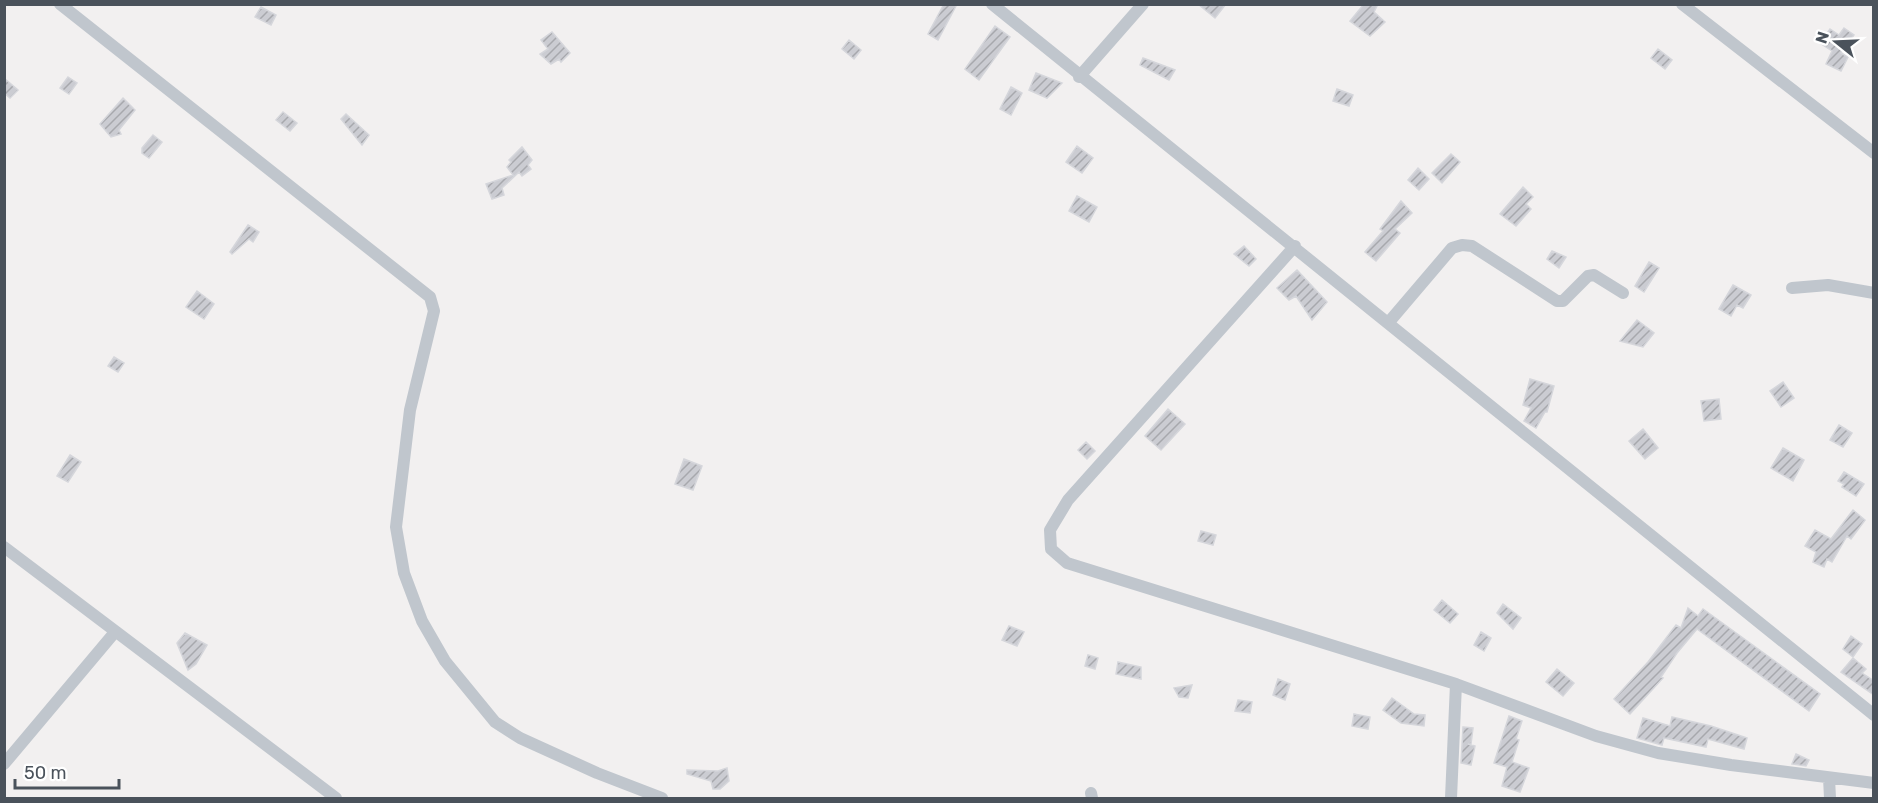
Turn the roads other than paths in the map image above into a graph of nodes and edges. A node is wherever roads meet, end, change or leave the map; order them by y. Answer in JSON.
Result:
{"nodes":[{"id":1,"x":60,"y":4,"type":"edge"},
{"id":2,"x":992,"y":4,"type":"edge"},
{"id":3,"x":1143,"y":4,"type":"edge"},
{"id":4,"x":1682,"y":4,"type":"edge"},
{"id":5,"x":1079,"y":77,"type":"junction"},
{"id":6,"x":1874,"y":153,"type":"edge"},
{"id":7,"x":1295,"y":246,"type":"junction"},
{"id":8,"x":1792,"y":288,"type":"dead end"},
{"id":9,"x":1623,"y":293,"type":"dead end"},
{"id":10,"x":1874,"y":293,"type":"edge"},
{"id":11,"x":1389,"y":322,"type":"junction"},
{"id":12,"x":4,"y":547,"type":"edge"},
{"id":13,"x":115,"y":632,"type":"junction"},
{"id":14,"x":1456,"y":684,"type":"junction"},
{"id":15,"x":1874,"y":715,"type":"edge"},
{"id":16,"x":4,"y":764,"type":"edge"},
{"id":17,"x":1829,"y":778,"type":"junction"},
{"id":18,"x":1874,"y":783,"type":"edge"},
{"id":19,"x":336,"y":798,"type":"edge"},
{"id":20,"x":662,"y":798,"type":"edge"},
{"id":21,"x":1451,"y":798,"type":"edge"},
{"id":22,"x":1830,"y":798,"type":"edge"}],
"edges":[{"from":1,"to":20,"type":"street"},
{"from":2,"to":5,"type":"street"},
{"from":3,"to":5,"type":"street"},
{"from":4,"to":6,"type":"street"},
{"from":5,"to":7,"type":"street"},
{"from":7,"to":11,"type":"street"},
{"from":7,"to":14,"type":"street"},
{"from":8,"to":10,"type":"street"},
{"from":9,"to":11,"type":"street"},
{"from":11,"to":15,"type":"street"},
{"from":12,"to":13,"type":"street"},
{"from":13,"to":16,"type":"street"},
{"from":13,"to":19,"type":"street"},
{"from":14,"to":17,"type":"street"},
{"from":14,"to":21,"type":"street"},
{"from":17,"to":18,"type":"street"},
{"from":17,"to":22,"type":"street"}]}
